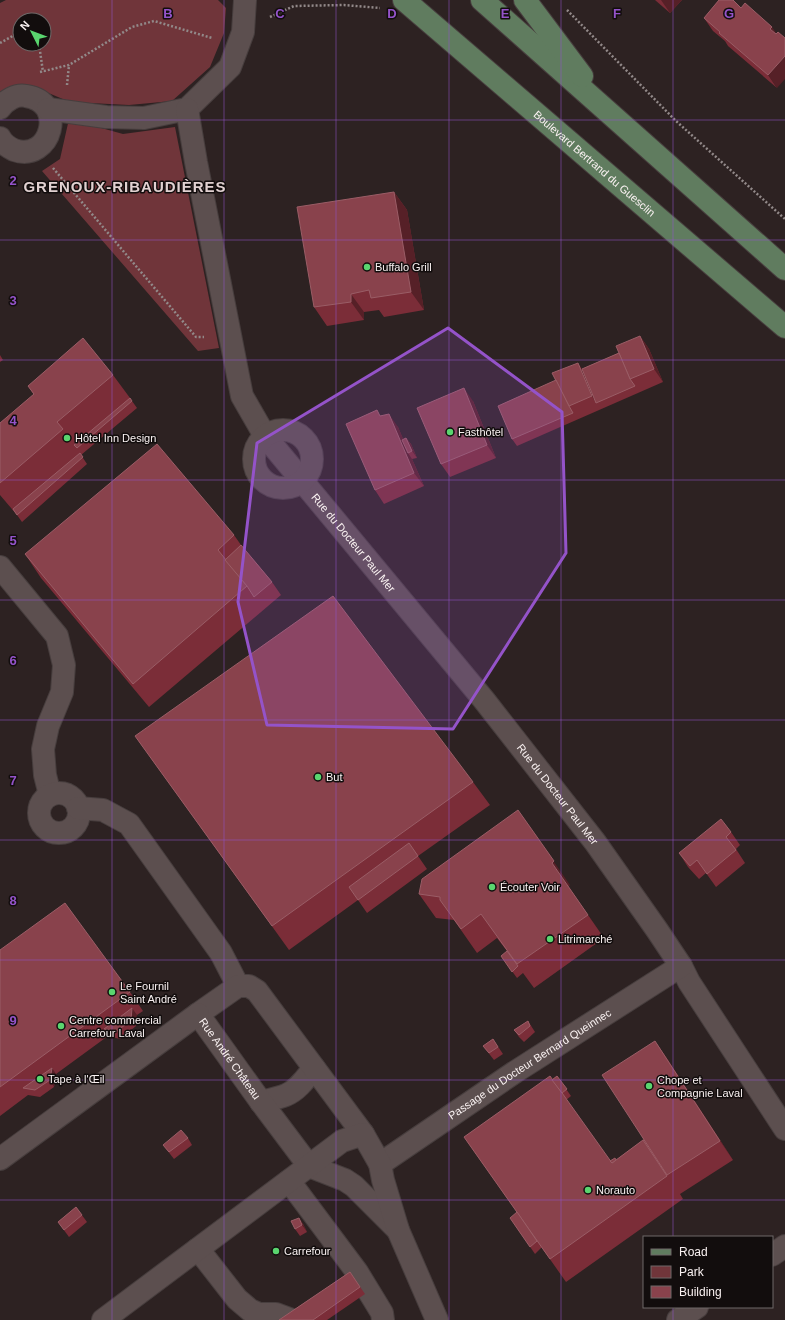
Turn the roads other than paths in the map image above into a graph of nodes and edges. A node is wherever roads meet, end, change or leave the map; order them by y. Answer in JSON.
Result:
{"nodes":[{"id":1,"x":245,"y":0,"type":"edge"},
{"id":2,"x":404,"y":0,"type":"edge"},
{"id":3,"x":482,"y":0,"type":"edge"},
{"id":4,"x":525,"y":0,"type":"edge"},
{"id":5,"x":0,"y":108,"type":"edge"},
{"id":6,"x":48,"y":109,"type":"junction"},
{"id":7,"x":187,"y":109,"type":"junction"},
{"id":8,"x":609,"y":112,"type":"junction"},
{"id":9,"x":0,"y":138,"type":"edge"},
{"id":10,"x":785,"y":269,"type":"edge"},
{"id":11,"x":785,"y":327,"type":"edge"},
{"id":12,"x":265,"y":436,"type":"junction"},
{"id":13,"x":302,"y":480,"type":"junction"},
{"id":14,"x":0,"y":567,"type":"edge"},
{"id":15,"x":50,"y":795,"type":"junction"},
{"id":16,"x":78,"y":808,"type":"junction"},
{"id":17,"x":681,"y":966,"type":"junction"},
{"id":18,"x":238,"y":986,"type":"junction"},
{"id":19,"x":198,"y":1014,"type":"junction"},
{"id":20,"x":314,"y":1068,"type":"junction"},
{"id":21,"x":261,"y":1102,"type":"junction"},
{"id":22,"x":785,"y":1129,"type":"edge"},
{"id":23,"x":363,"y":1134,"type":"junction"},
{"id":24,"x":0,"y":1159,"type":"edge"},
{"id":25,"x":380,"y":1164,"type":"junction"},
{"id":26,"x":309,"y":1166,"type":"junction"},
{"id":27,"x":289,"y":1180,"type":"junction"},
{"id":28,"x":398,"y":1230,"type":"junction"},
{"id":29,"x":785,"y":1246,"type":"edge"},
{"id":30,"x":198,"y":1249,"type":"junction"},
{"id":31,"x":773,"y":1254,"type":"edge"},
{"id":32,"x":696,"y":1308,"type":"edge"},
{"id":33,"x":115,"y":1316,"type":"edge"},
{"id":34,"x":292,"y":1320,"type":"edge"},
{"id":35,"x":383,"y":1320,"type":"edge"},
{"id":36,"x":437,"y":1320,"type":"edge"},
{"id":37,"x":678,"y":1320,"type":"edge"}],
"edges":[{"from":1,"to":7,"type":"street"},
{"from":2,"to":11,"type":"main road","name":"Boulevard Bertrand du Guesclin"},
{"from":3,"to":8,"type":"main road"},
{"from":4,"to":8,"type":"main road"},
{"from":5,"to":6,"type":"street"},
{"from":6,"to":7,"type":"street"},
{"from":6,"to":9,"type":"street"},
{"from":7,"to":12,"type":"street","name":"Rue du Docteur Paul Mer"},
{"from":8,"to":10,"type":"main road"},
{"from":12,"to":13,"type":"street","name":"Rue du Docteur Paul Mer"},
{"from":12,"to":13,"type":"street"},
{"from":13,"to":17,"type":"street","name":"Rue du Docteur Paul Mer"},
{"from":14,"to":15,"type":"street"},
{"from":15,"to":16,"type":"street"},
{"from":15,"to":16,"type":"street"},
{"from":16,"to":18,"type":"street"},
{"from":17,"to":22,"type":"street","name":"Rue du Docteur Paul Mer"},
{"from":17,"to":25,"type":"street","name":"Passage du Docteur Bernard Queinnec"},
{"from":18,"to":19,"type":"street","name":"Rue André Château"},
{"from":18,"to":20,"type":"street"},
{"from":19,"to":21,"type":"street","name":"Rue André Château"},
{"from":19,"to":24,"type":"street"},
{"from":20,"to":21,"type":"street"},
{"from":20,"to":23,"type":"street"},
{"from":21,"to":26,"type":"street","name":"Rue André Château"},
{"from":23,"to":25,"type":"street"},
{"from":23,"to":26,"type":"street"},
{"from":25,"to":28,"type":"street"},
{"from":26,"to":27,"type":"street"},
{"from":26,"to":28,"type":"street"},
{"from":27,"to":30,"type":"street"},
{"from":27,"to":35,"type":"street"},
{"from":28,"to":36,"type":"street"},
{"from":29,"to":31,"type":"street"},
{"from":30,"to":33,"type":"street"},
{"from":30,"to":34,"type":"street"},
{"from":32,"to":37,"type":"street"}]}
